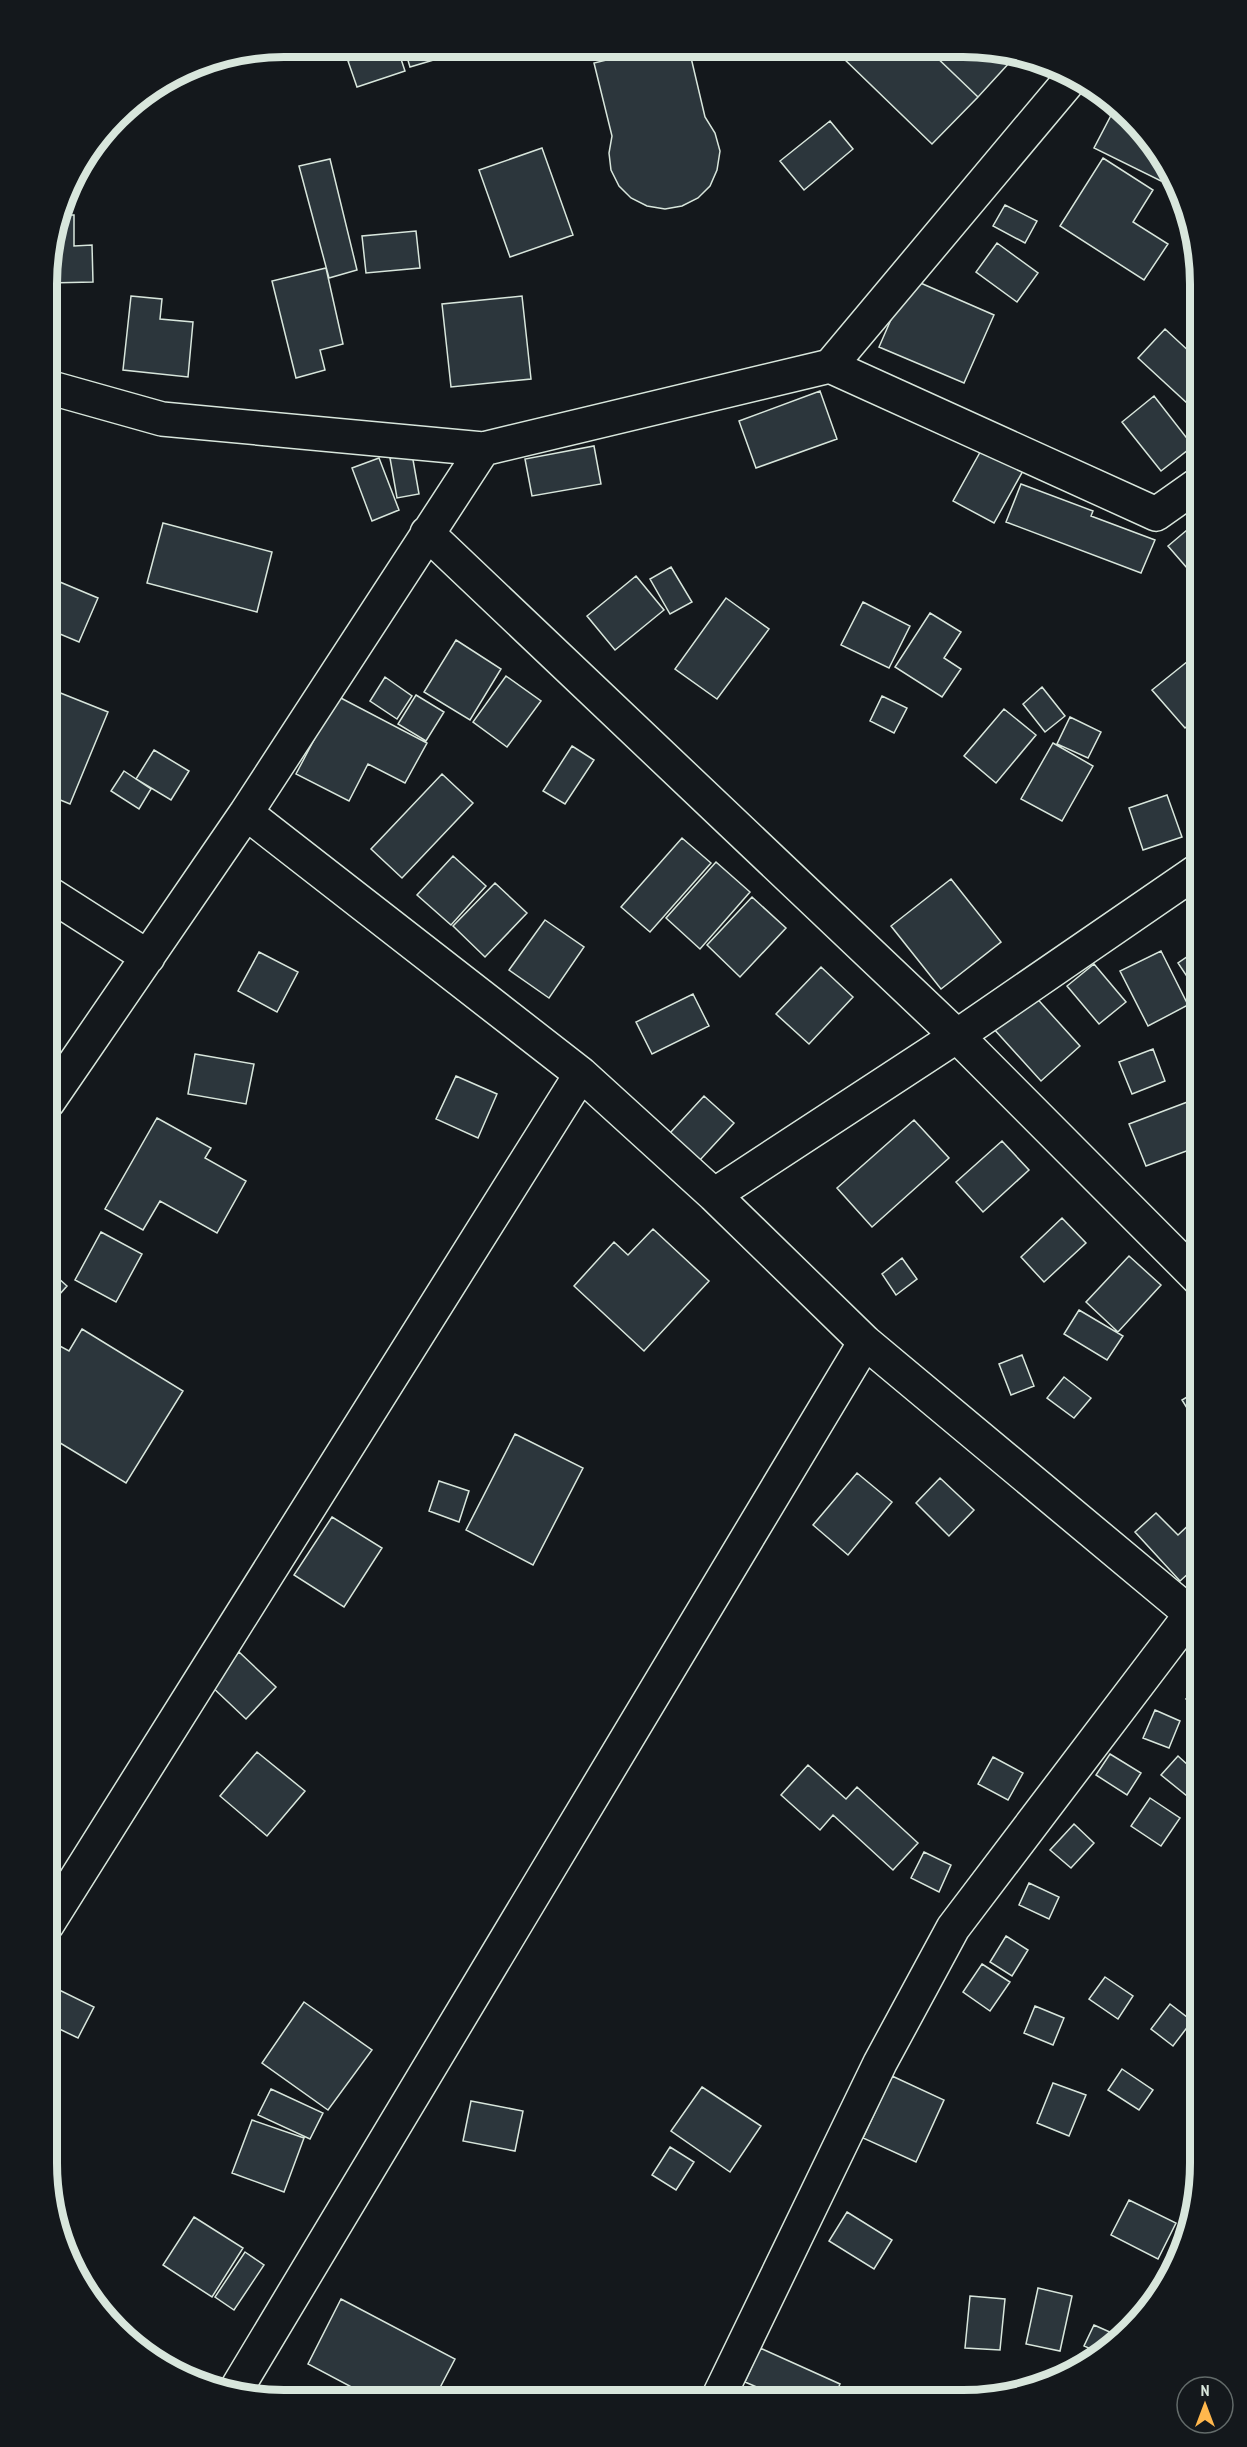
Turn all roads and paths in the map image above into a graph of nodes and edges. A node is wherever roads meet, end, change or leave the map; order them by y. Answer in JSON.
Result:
{"nodes":[{"id":1,"x":1068,"y":82,"type":"edge"},
{"id":2,"x":830,"y":366,"type":"junction"},
{"id":3,"x":57,"y":390,"type":"edge"},
{"id":4,"x":483,"y":449,"type":"junction"},
{"id":5,"x":1190,"y":490,"type":"edge"},
{"id":6,"x":427,"y":533,"type":"junction"},
{"id":7,"x":246,"y":813,"type":"junction"},
{"id":8,"x":1190,"y":876,"type":"edge"},
{"id":9,"x":57,"y":898,"type":"edge"},
{"id":10,"x":148,"y":957,"type":"junction"},
{"id":11,"x":957,"y":1036,"type":"junction"},
{"id":12,"x":580,"y":1074,"type":"junction"},
{"id":13,"x":57,"y":1089,"type":"edge"},
{"id":14,"x":714,"y":1195,"type":"junction"},
{"id":15,"x":1190,"y":1270,"type":"edge"},
{"id":16,"x":865,"y":1342,"type":"junction"},
{"id":17,"x":1190,"y":1608,"type":"edge"},
{"id":18,"x":1190,"y":1623,"type":"edge"},
{"id":19,"x":57,"y":1909,"type":"edge"},
{"id":20,"x":238,"y":2386,"type":"edge"},
{"id":21,"x":722,"y":2390,"type":"edge"}],
"edges":[{"from":1,"to":2,"type":"street"},
{"from":2,"to":4,"type":"street"},
{"from":2,"to":5,"type":"street"},
{"from":3,"to":4,"type":"street"},
{"from":4,"to":6,"type":"street"},
{"from":6,"to":7,"type":"street"},
{"from":6,"to":11,"type":"street"},
{"from":7,"to":10,"type":"street"},
{"from":7,"to":12,"type":"street"},
{"from":8,"to":11,"type":"street"},
{"from":9,"to":10,"type":"street"},
{"from":10,"to":13,"type":"street"},
{"from":11,"to":14,"type":"street"},
{"from":11,"to":15,"type":"street"},
{"from":12,"to":14,"type":"street"},
{"from":12,"to":19,"type":"street"},
{"from":14,"to":16,"type":"street"},
{"from":16,"to":17,"type":"street"},
{"from":16,"to":20,"type":"street"},
{"from":18,"to":21,"type":"street"}]}
